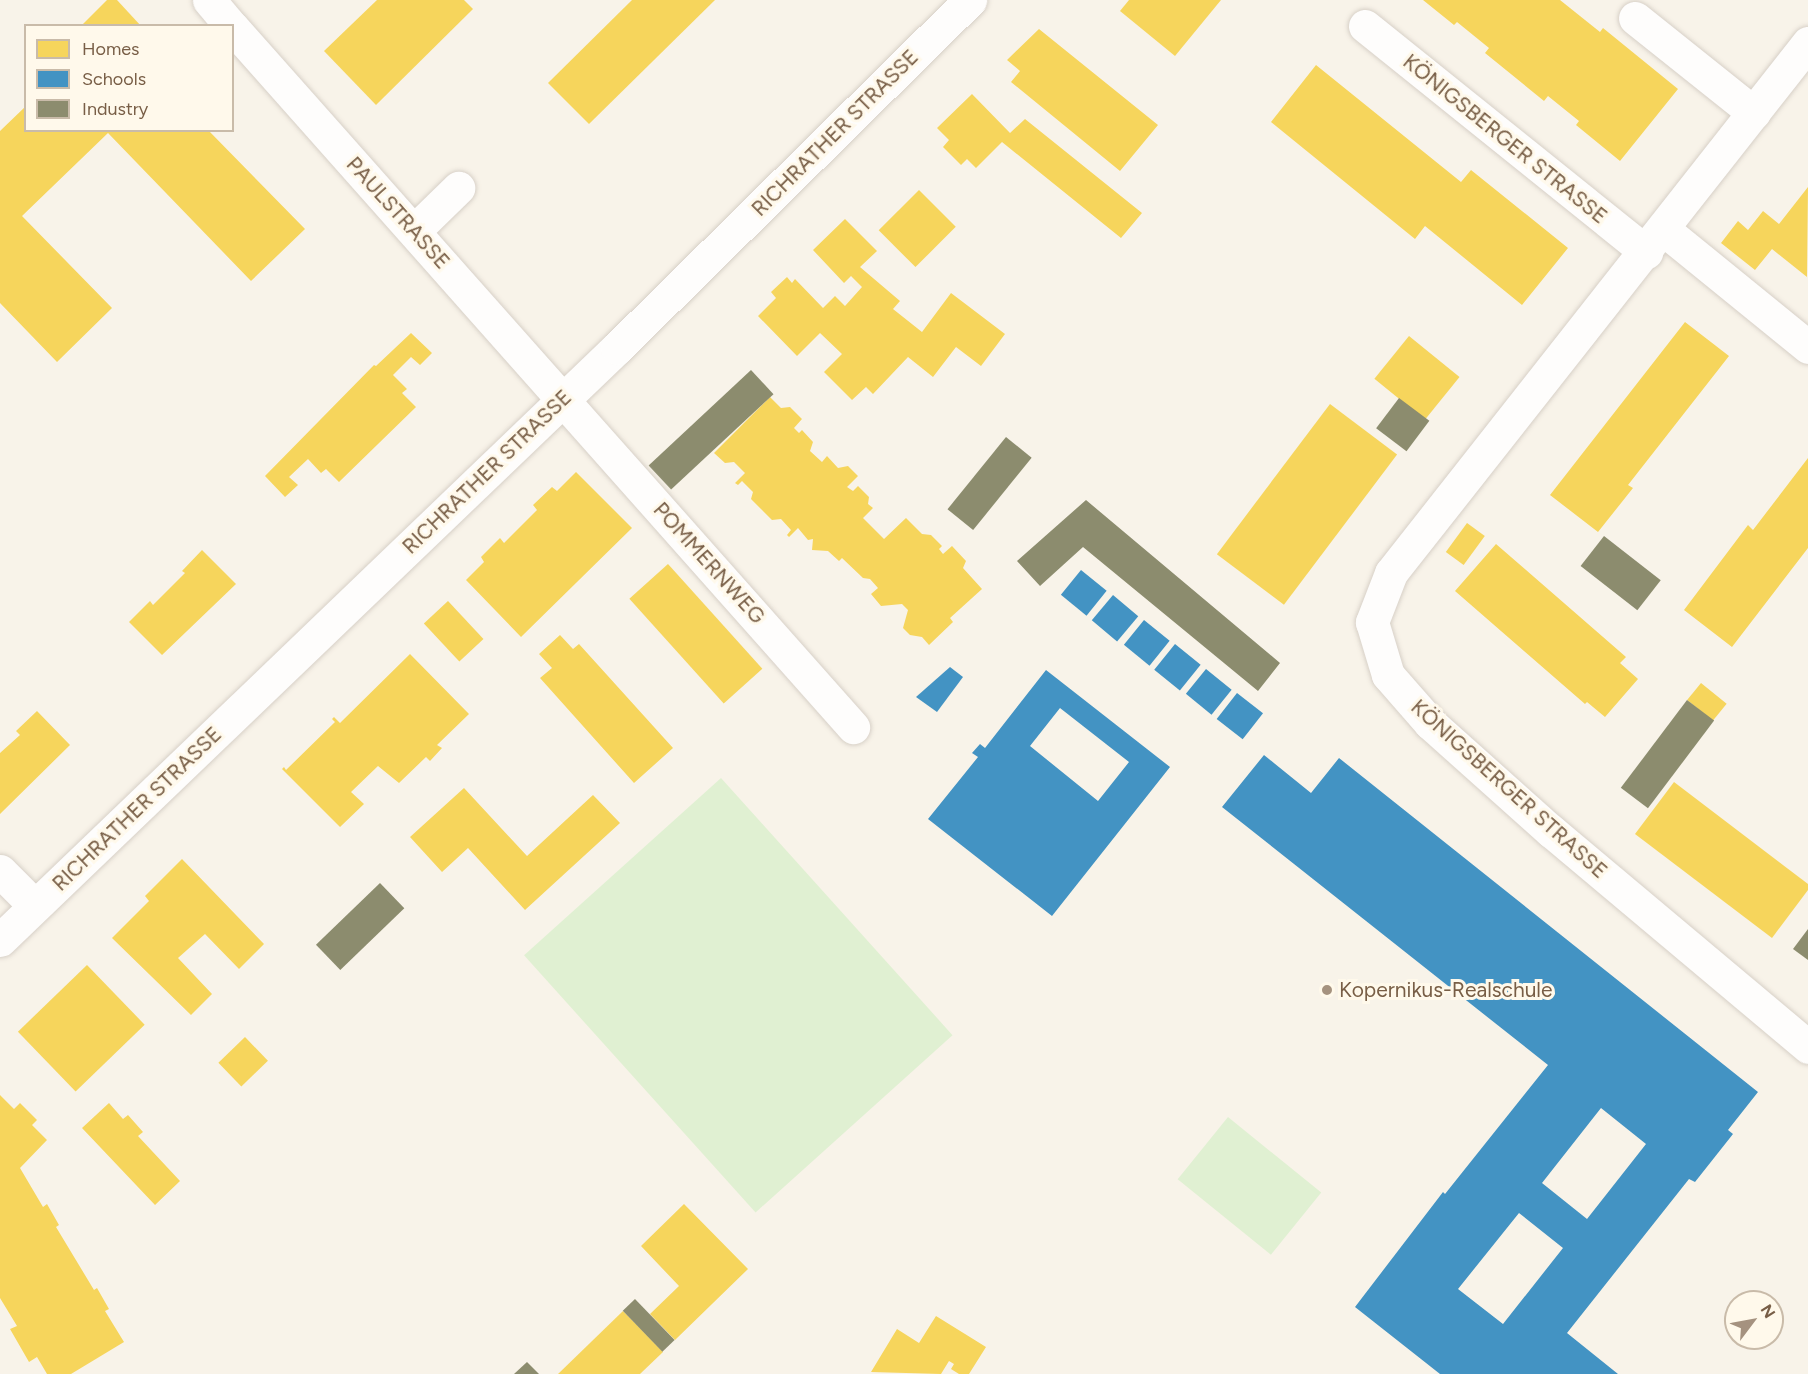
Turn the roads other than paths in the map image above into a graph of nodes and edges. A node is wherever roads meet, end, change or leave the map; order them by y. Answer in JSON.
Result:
{"nodes":[{"id":1,"x":209,"y":0,"type":"edge"},
{"id":2,"x":970,"y":0,"type":"edge"},
{"id":3,"x":1635,"y":18,"type":"dead end"},
{"id":4,"x":230,"y":24,"type":"edge"},
{"id":5,"x":1365,"y":26,"type":"dead end"},
{"id":6,"x":234,"y":28,"type":"edge"},
{"id":7,"x":1808,"y":43,"type":"edge"},
{"id":8,"x":1754,"y":112,"type":"junction"},
{"id":9,"x":458,"y":188,"type":"dead end"},
{"id":10,"x":414,"y":231,"type":"junction"},
{"id":11,"x":1654,"y":241,"type":"junction"},
{"id":12,"x":1808,"y":347,"type":"edge"},
{"id":13,"x":564,"y":399,"type":"junction"},
{"id":14,"x":853,"y":727,"type":"dead end"},
{"id":15,"x":0,"y":871,"type":"edge"},
{"id":16,"x":35,"y":906,"type":"junction"},
{"id":17,"x":0,"y":940,"type":"edge"},
{"id":18,"x":1808,"y":1047,"type":"edge"}],
"edges":[{"from":1,"to":4,"type":"street","name":"PAULSTRASSE"},
{"from":2,"to":13,"type":"street","name":"RICHRATHER STRASSE"},
{"from":3,"to":8,"type":"street"},
{"from":5,"to":11,"type":"street","name":"KÖNIGSBERGER STRASSE"},
{"from":6,"to":10,"type":"street","name":"PAULSTRASSE"},
{"from":7,"to":8,"type":"street","name":"KÖNIGSBERGER STRASSE"},
{"from":8,"to":11,"type":"street","name":"KÖNIGSBERGER STRASSE"},
{"from":9,"to":10,"type":"street"},
{"from":10,"to":13,"type":"street","name":"PAULSTRASSE"},
{"from":11,"to":12,"type":"street"},
{"from":11,"to":18,"type":"street","name":"KÖNIGSBERGER STRASSE"},
{"from":13,"to":14,"type":"street","name":"POMMERNWEG"},
{"from":13,"to":16,"type":"street","name":"RICHRATHER STRASSE"},
{"from":15,"to":16,"type":"street"},
{"from":16,"to":17,"type":"street","name":"RICHRATHER STRASSE"}]}
